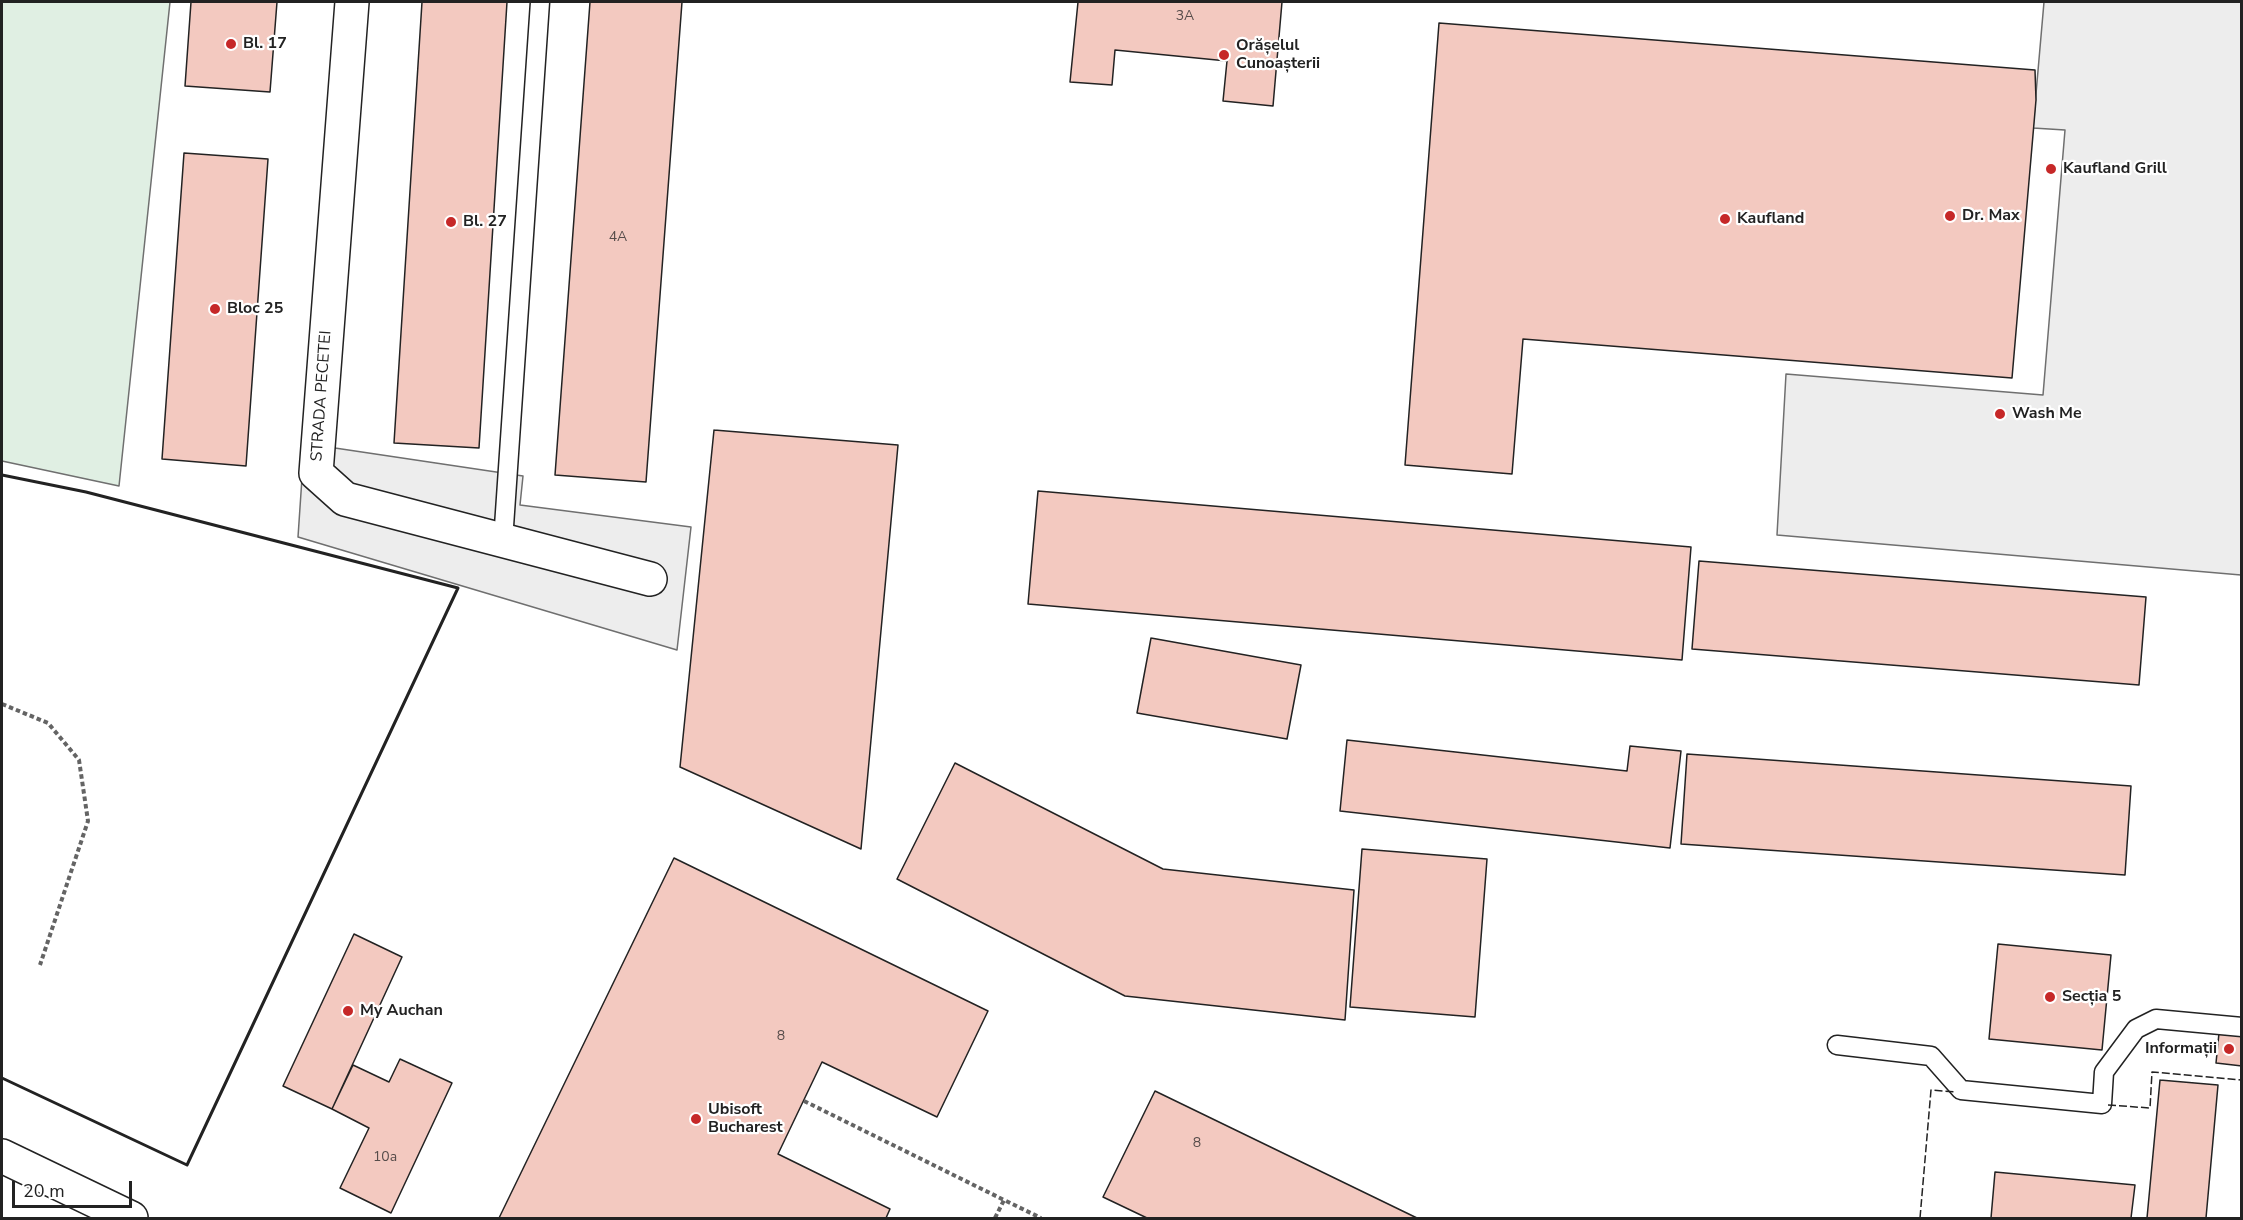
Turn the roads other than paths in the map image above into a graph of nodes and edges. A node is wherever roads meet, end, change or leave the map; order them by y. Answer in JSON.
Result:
{"nodes":[{"id":1,"x":352,"y":2,"type":"edge"},
{"id":2,"x":540,"y":2,"type":"edge"},
{"id":3,"x":503,"y":541,"type":"junction"},
{"id":4,"x":650,"y":579,"type":"dead end"},
{"id":5,"x":2241,"y":1027,"type":"edge"},
{"id":6,"x":1837,"y":1045,"type":"dead end"},
{"id":7,"x":2,"y":1156,"type":"edge"},
{"id":8,"x":131,"y":1218,"type":"edge"}],
"edges":[{"from":1,"to":3,"type":"street","name":"STRADA PECETEI"},
{"from":2,"to":3,"type":"lane"},
{"from":3,"to":4,"type":"street","name":"STRADA PECETEI"},
{"from":5,"to":6,"type":"lane"},
{"from":7,"to":8,"type":"street"}]}
